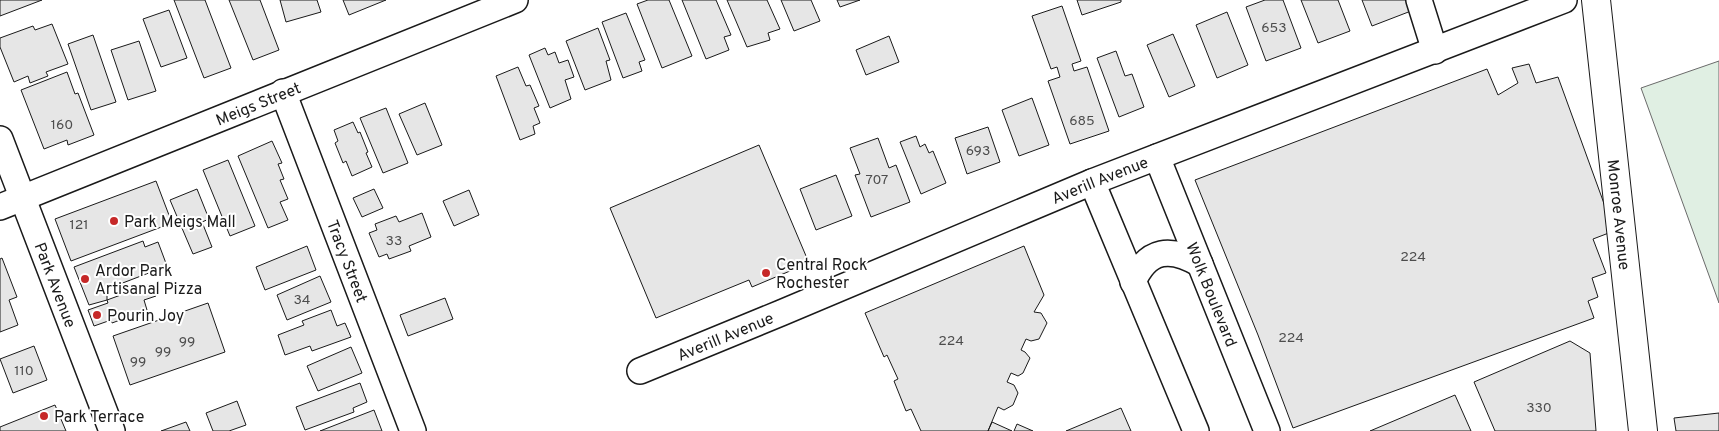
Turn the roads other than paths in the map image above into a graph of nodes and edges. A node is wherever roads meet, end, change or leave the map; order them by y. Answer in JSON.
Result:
{"nodes":[{"id":1,"x":515,"y":0,"type":"edge"},
{"id":2,"x":1419,"y":0,"type":"edge"},
{"id":3,"x":1564,"y":0,"type":"edge"},
{"id":4,"x":1596,"y":0,"type":"edge"},
{"id":5,"x":1435,"y":51,"type":"junction"},
{"id":6,"x":283,"y":92,"type":"junction"},
{"id":7,"x":0,"y":140,"type":"edge"},
{"id":8,"x":1157,"y":157,"type":"junction"},
{"id":9,"x":1092,"y":182,"type":"junction"},
{"id":10,"x":11,"y":203,"type":"edge"},
{"id":11,"x":1200,"y":264,"type":"junction"},
{"id":12,"x":1134,"y":282,"type":"junction"},
{"id":13,"x":640,"y":371,"type":"dead end"},
{"id":14,"x":112,"y":431,"type":"edge"},
{"id":15,"x":413,"y":431,"type":"edge"},
{"id":16,"x":1196,"y":431,"type":"edge"},
{"id":17,"x":1267,"y":431,"type":"edge"},
{"id":18,"x":1643,"y":431,"type":"edge"}],
"edges":[{"from":1,"to":6,"type":"street","name":"Meigs Street"},
{"from":2,"to":5,"type":"street"},
{"from":3,"to":5,"type":"street","name":"Averill Avenue"},
{"from":4,"to":18,"type":"main road","name":"Monroe Avenue"},
{"from":5,"to":8,"type":"street","name":"Averill Avenue"},
{"from":6,"to":10,"type":"street","name":"Meigs Street"},
{"from":6,"to":15,"type":"street","name":"Tracy Street"},
{"from":7,"to":10,"type":"street","name":"Park Avenue"},
{"from":8,"to":9,"type":"street","name":"Averill Avenue"},
{"from":8,"to":11,"type":"street","name":"Wolk Boulevard"},
{"from":9,"to":12,"type":"street"},
{"from":9,"to":13,"type":"street","name":"Averill Avenue"},
{"from":10,"to":14,"type":"street","name":"Park Avenue"},
{"from":11,"to":12,"type":"street"},
{"from":11,"to":17,"type":"street","name":"Wolk Boulevard"},
{"from":12,"to":16,"type":"street"}]}
